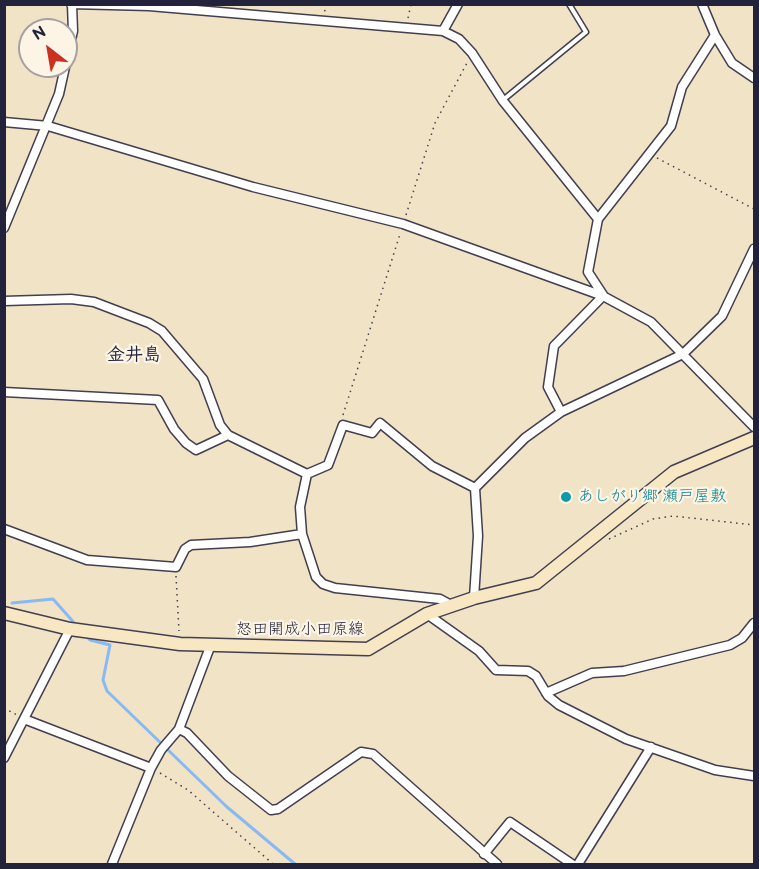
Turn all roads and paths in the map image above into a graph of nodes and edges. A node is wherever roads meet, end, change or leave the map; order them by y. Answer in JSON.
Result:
{"nodes":[{"id":1,"x":411,"y":4,"type":"edge"},
{"id":2,"x":458,"y":4,"type":"edge"},
{"id":3,"x":568,"y":4,"type":"edge"},
{"id":4,"x":702,"y":4,"type":"edge"},
{"id":5,"x":72,"y":5,"type":"edge"},
{"id":6,"x":406,"y":29,"type":"junction"},
{"id":7,"x":443,"y":31,"type":"junction"},
{"id":8,"x":715,"y":35,"type":"junction"},
{"id":9,"x":472,"y":53,"type":"junction"},
{"id":10,"x":754,"y":78,"type":"edge"},
{"id":11,"x":502,"y":101,"type":"junction"},
{"id":12,"x":4,"y":122,"type":"edge"},
{"id":13,"x":48,"y":126,"type":"junction"},
{"id":14,"x":649,"y":154,"type":"junction"},
{"id":15,"x":754,"y":209,"type":"edge"},
{"id":16,"x":598,"y":219,"type":"junction"},
{"id":17,"x":403,"y":224,"type":"junction"},
{"id":18,"x":4,"y":228,"type":"edge"},
{"id":19,"x":754,"y":249,"type":"edge"},
{"id":20,"x":603,"y":296,"type":"junction"},
{"id":21,"x":4,"y":301,"type":"edge"},
{"id":22,"x":683,"y":354,"type":"junction"},
{"id":23,"x":4,"y":392,"type":"edge"},
{"id":24,"x":561,"y":412,"type":"junction"},
{"id":25,"x":343,"y":425,"type":"junction"},
{"id":26,"x":754,"y":427,"type":"edge"},
{"id":27,"x":228,"y":435,"type":"junction"},
{"id":28,"x":754,"y":438,"type":"edge"},
{"id":29,"x":307,"y":474,"type":"junction"},
{"id":30,"x":475,"y":488,"type":"junction"},
{"id":31,"x":754,"y":525,"type":"edge"},
{"id":32,"x":4,"y":529,"type":"edge"},
{"id":33,"x":302,"y":534,"type":"junction"},
{"id":34,"x":606,"y":540,"type":"dead end"},
{"id":35,"x":176,"y":567,"type":"junction"},
{"id":36,"x":474,"y":598,"type":"junction"},
{"id":37,"x":451,"y":605,"type":"junction"},
{"id":38,"x":4,"y":613,"type":"edge"},
{"id":39,"x":427,"y":614,"type":"junction"},
{"id":40,"x":754,"y":623,"type":"edge"},
{"id":41,"x":71,"y":629,"type":"junction"},
{"id":42,"x":180,"y":644,"type":"junction"},
{"id":43,"x":210,"y":647,"type":"junction"},
{"id":44,"x":546,"y":693,"type":"junction"},
{"id":45,"x":4,"y":708,"type":"edge"},
{"id":46,"x":24,"y":719,"type":"junction"},
{"id":47,"x":179,"y":729,"type":"junction"},
{"id":48,"x":651,"y":747,"type":"junction"},
{"id":49,"x":4,"y":758,"type":"edge"},
{"id":50,"x":151,"y":768,"type":"junction"},
{"id":51,"x":754,"y":776,"type":"edge"},
{"id":52,"x":484,"y":854,"type":"junction"},
{"id":53,"x":112,"y":864,"type":"edge"},
{"id":54,"x":273,"y":864,"type":"edge"},
{"id":55,"x":496,"y":864,"type":"edge"},
{"id":56,"x":572,"y":864,"type":"edge"},
{"id":57,"x":578,"y":864,"type":"edge"}],
"edges":[{"from":1,"to":6,"type":"path"},
{"from":2,"to":7,"type":"street"},
{"from":3,"to":11,"type":"lane"},
{"from":4,"to":8,"type":"street"},
{"from":5,"to":6,"type":"street"},
{"from":5,"to":13,"type":"street"},
{"from":6,"to":7,"type":"street"},
{"from":7,"to":9,"type":"street"},
{"from":8,"to":10,"type":"street"},
{"from":8,"to":14,"type":"street"},
{"from":9,"to":11,"type":"street"},
{"from":9,"to":17,"type":"path"},
{"from":11,"to":16,"type":"street"},
{"from":12,"to":13,"type":"street"},
{"from":13,"to":17,"type":"street"},
{"from":13,"to":18,"type":"street"},
{"from":14,"to":15,"type":"path"},
{"from":14,"to":16,"type":"street"},
{"from":16,"to":20,"type":"street"},
{"from":17,"to":20,"type":"street"},
{"from":17,"to":25,"type":"path"},
{"from":19,"to":22,"type":"street"},
{"from":20,"to":22,"type":"street"},
{"from":20,"to":24,"type":"street"},
{"from":21,"to":27,"type":"street"},
{"from":22,"to":24,"type":"street"},
{"from":22,"to":26,"type":"street"},
{"from":23,"to":27,"type":"street"},
{"from":24,"to":30,"type":"street"},
{"from":25,"to":29,"type":"street"},
{"from":25,"to":30,"type":"street"},
{"from":27,"to":29,"type":"street"},
{"from":28,"to":36,"type":"main road","name":"怒田開成小田原線"},
{"from":29,"to":33,"type":"street"},
{"from":30,"to":36,"type":"street"},
{"from":31,"to":34,"type":"path"},
{"from":32,"to":35,"type":"street"},
{"from":33,"to":35,"type":"street"},
{"from":33,"to":37,"type":"street"},
{"from":35,"to":42,"type":"path"},
{"from":36,"to":37,"type":"main road","name":"怒田開成小田原線"},
{"from":37,"to":39,"type":"main road","name":"怒田開成小田原線"},
{"from":38,"to":41,"type":"main road","name":"怒田開成小田原線"},
{"from":39,"to":43,"type":"main road","name":"怒田開成小田原線"},
{"from":39,"to":44,"type":"street"},
{"from":40,"to":44,"type":"street"},
{"from":41,"to":42,"type":"main road","name":"怒田開成小田原線"},
{"from":41,"to":46,"type":"street"},
{"from":42,"to":43,"type":"main road","name":"怒田開成小田原線"},
{"from":43,"to":47,"type":"street"},
{"from":44,"to":48,"type":"street"},
{"from":45,"to":46,"type":"path"},
{"from":46,"to":49,"type":"street"},
{"from":46,"to":50,"type":"street"},
{"from":47,"to":50,"type":"street"},
{"from":47,"to":52,"type":"street"},
{"from":48,"to":51,"type":"street"},
{"from":48,"to":57,"type":"street"},
{"from":50,"to":53,"type":"street"},
{"from":50,"to":54,"type":"path"},
{"from":52,"to":55,"type":"street"},
{"from":52,"to":56,"type":"street"}]}
